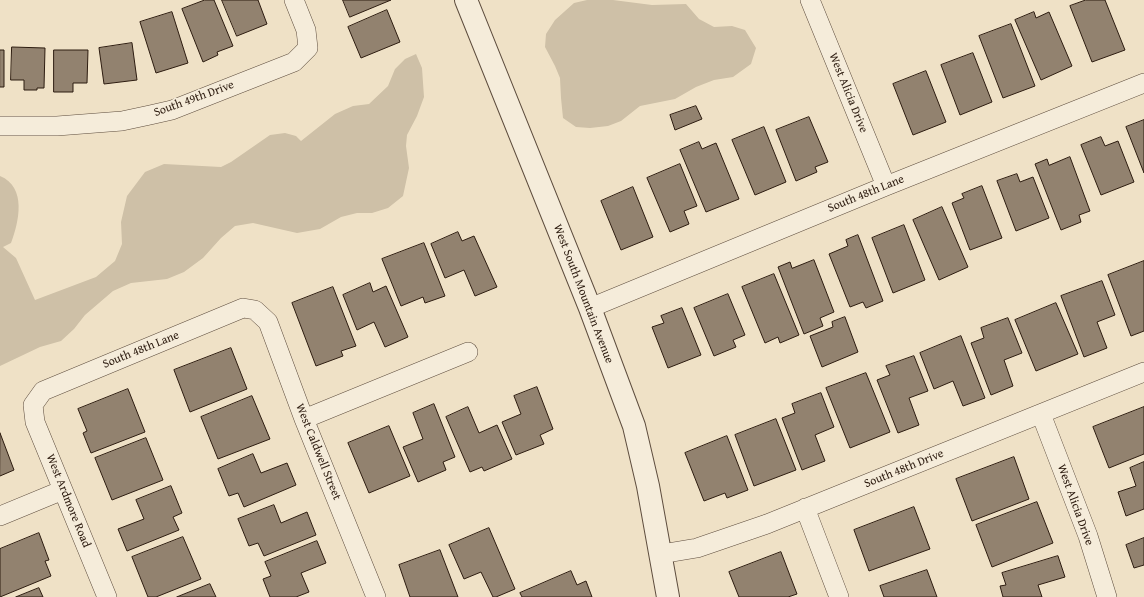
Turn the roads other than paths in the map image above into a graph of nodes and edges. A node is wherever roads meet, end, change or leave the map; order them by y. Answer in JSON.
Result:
{"nodes":[{"id":1,"x":294,"y":0,"type":"edge"},
{"id":2,"x":466,"y":0,"type":"edge"},
{"id":3,"x":810,"y":0,"type":"edge"},
{"id":4,"x":1144,"y":83,"type":"edge"},
{"id":5,"x":0,"y":126,"type":"edge"},
{"id":6,"x":886,"y":186,"type":"junction"},
{"id":7,"x":590,"y":308,"type":"junction"},
{"id":8,"x":255,"y":310,"type":"joint"},
{"id":9,"x":468,"y":352,"type":"dead end"},
{"id":10,"x":1144,"y":372,"type":"edge"},
{"id":11,"x":33,"y":405,"type":"joint"},
{"id":12,"x":1041,"y":414,"type":"junction"},
{"id":13,"x":304,"y":419,"type":"junction"},
{"id":14,"x":63,"y":490,"type":"junction"},
{"id":15,"x":805,"y":508,"type":"junction"},
{"id":16,"x":0,"y":516,"type":"edge"},
{"id":17,"x":661,"y":554,"type":"junction"},
{"id":18,"x":107,"y":597,"type":"edge"},
{"id":19,"x":376,"y":597,"type":"edge"},
{"id":20,"x":668,"y":597,"type":"edge"},
{"id":21,"x":839,"y":597,"type":"edge"},
{"id":22,"x":1107,"y":597,"type":"edge"}],
"edges":[{"from":1,"to":5,"type":"street","name":"South 49th Drive"},
{"from":2,"to":7,"type":"street","name":"West South Mountain Avenue"},
{"from":3,"to":6,"type":"street","name":"West Alicia Drive"},
{"from":4,"to":6,"type":"street","name":"South 48th Lane"},
{"from":6,"to":7,"type":"street","name":"South 48th Lane"},
{"from":7,"to":17,"type":"street","name":"West South Mountain Avenue"},
{"from":8,"to":11,"type":"street","name":"South 48th Lane"},
{"from":8,"to":13,"type":"street","name":"West Caldwell Street"},
{"from":9,"to":13,"type":"street"},
{"from":10,"to":12,"type":"street","name":"South 48th Drive"},
{"from":11,"to":14,"type":"street","name":"West Ardmore Road"},
{"from":12,"to":15,"type":"street","name":"South 48th Drive"},
{"from":12,"to":22,"type":"street","name":"West Alicia Drive"},
{"from":13,"to":19,"type":"street","name":"West Caldwell Street"},
{"from":14,"to":16,"type":"street"},
{"from":14,"to":18,"type":"street","name":"West Ardmore Road"},
{"from":15,"to":17,"type":"street","name":"South 48th Drive"},
{"from":15,"to":21,"type":"street"},
{"from":17,"to":20,"type":"street","name":"West South Mountain Avenue"}]}
